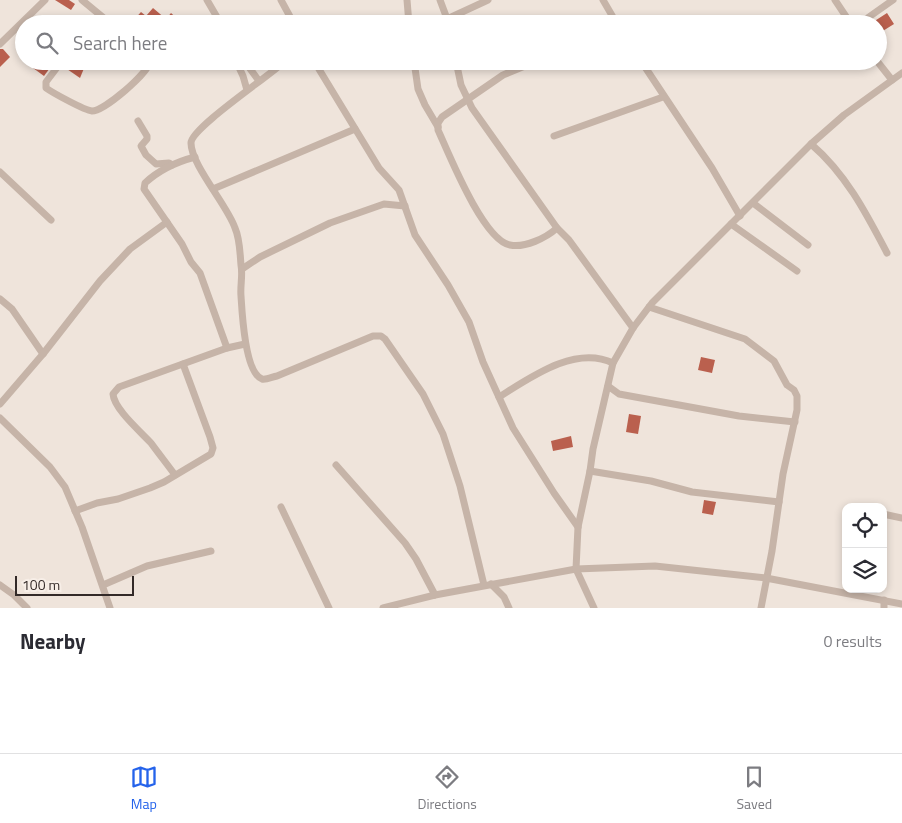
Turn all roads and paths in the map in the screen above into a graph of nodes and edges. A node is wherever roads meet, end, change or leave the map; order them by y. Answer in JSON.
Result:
{"nodes":[{"id":1,"x":45,"y":0,"type":"edge"},
{"id":2,"x":82,"y":0,"type":"edge"},
{"id":3,"x":207,"y":0,"type":"edge"},
{"id":4,"x":281,"y":0,"type":"edge"},
{"id":5,"x":407,"y":0,"type":"edge"},
{"id":6,"x":440,"y":0,"type":"edge"},
{"id":7,"x":488,"y":0,"type":"edge"},
{"id":8,"x":603,"y":0,"type":"edge"},
{"id":9,"x":835,"y":0,"type":"edge"},
{"id":10,"x":893,"y":0,"type":"edge"},
{"id":11,"x":33,"y":15,"type":"edge"},
{"id":12,"x":100,"y":15,"type":"edge"},
{"id":13,"x":216,"y":15,"type":"edge"},
{"id":14,"x":289,"y":15,"type":"edge"},
{"id":15,"x":408,"y":15,"type":"edge"},
{"id":16,"x":446,"y":15,"type":"edge"},
{"id":17,"x":459,"y":15,"type":"edge"},
{"id":18,"x":612,"y":15,"type":"edge"},
{"id":19,"x":845,"y":15,"type":"edge"},
{"id":20,"x":872,"y":15,"type":"edge"},
{"id":21,"x":15,"y":33,"type":"edge"},
{"id":22,"x":0,"y":44,"type":"edge"},
{"id":23,"x":55,"y":70,"type":"edge"},
{"id":24,"x":146,"y":70,"type":"edge"},
{"id":25,"x":240,"y":70,"type":"edge"},
{"id":26,"x":251,"y":70,"type":"edge"},
{"id":27,"x":276,"y":70,"type":"edge"},
{"id":28,"x":319,"y":70,"type":"edge"},
{"id":29,"x":415,"y":70,"type":"edge"},
{"id":30,"x":458,"y":70,"type":"edge"},
{"id":31,"x":515,"y":70,"type":"edge"},
{"id":32,"x":646,"y":70,"type":"edge"},
{"id":33,"x":884,"y":70,"type":"edge"},
{"id":34,"x":902,"y":74,"type":"edge"},
{"id":35,"x":892,"y":80,"type":"junction"},
{"id":36,"x":259,"y":81,"type":"junction"},
{"id":37,"x":246,"y":90,"type":"junction"},
{"id":38,"x":663,"y":97,"type":"junction"},
{"id":39,"x":468,"y":99,"type":"junction"},
{"id":40,"x":138,"y":121,"type":"dead end"},
{"id":41,"x":438,"y":127,"type":"junction"},
{"id":42,"x":355,"y":129,"type":"junction"},
{"id":43,"x":554,"y":136,"type":"dead end"},
{"id":44,"x":812,"y":144,"type":"junction"},
{"id":45,"x":195,"y":157,"type":"junction"},
{"id":46,"x":173,"y":165,"type":"junction"},
{"id":47,"x":0,"y":172,"type":"edge"},
{"id":48,"x":213,"y":189,"type":"junction"},
{"id":49,"x":753,"y":203,"type":"junction"},
{"id":50,"x":405,"y":206,"type":"junction"},
{"id":51,"x":740,"y":216,"type":"junction"},
{"id":52,"x":51,"y":220,"type":"dead end"},
{"id":53,"x":167,"y":222,"type":"junction"},
{"id":54,"x":731,"y":224,"type":"junction"},
{"id":55,"x":557,"y":228,"type":"junction"},
{"id":56,"x":808,"y":245,"type":"dead end"},
{"id":57,"x":887,"y":253,"type":"dead end"},
{"id":58,"x":242,"y":268,"type":"junction"},
{"id":59,"x":797,"y":271,"type":"dead end"},
{"id":60,"x":0,"y":299,"type":"edge"},
{"id":61,"x":649,"y":307,"type":"junction"},
{"id":62,"x":633,"y":328,"type":"junction"},
{"id":63,"x":245,"y":344,"type":"junction"},
{"id":64,"x":227,"y":348,"type":"junction"},
{"id":65,"x":43,"y":354,"type":"junction"},
{"id":66,"x":613,"y":363,"type":"junction"},
{"id":67,"x":183,"y":364,"type":"junction"},
{"id":68,"x":608,"y":386,"type":"junction"},
{"id":69,"x":619,"y":394,"type":"junction"},
{"id":70,"x":499,"y":397,"type":"junction"},
{"id":71,"x":604,"y":400,"type":"junction"},
{"id":72,"x":0,"y":404,"type":"edge"},
{"id":73,"x":0,"y":418,"type":"edge"},
{"id":74,"x":795,"y":422,"type":"junction"},
{"id":75,"x":336,"y":466,"type":"dead end"},
{"id":76,"x":590,"y":471,"type":"junction"},
{"id":77,"x":175,"y":475,"type":"junction"},
{"id":78,"x":779,"y":502,"type":"junction"},
{"id":79,"x":281,"y":507,"type":"dead end"},
{"id":80,"x":76,"y":511,"type":"junction"},
{"id":81,"x":887,"y":515,"type":"edge"},
{"id":82,"x":902,"y":518,"type":"edge"},
{"id":83,"x":578,"y":527,"type":"junction"},
{"id":84,"x":211,"y":551,"type":"dead end"},
{"id":85,"x":576,"y":569,"type":"junction"},
{"id":86,"x":766,"y":578,"type":"junction"},
{"id":87,"x":0,"y":584,"type":"edge"},
{"id":88,"x":103,"y":585,"type":"junction"},
{"id":89,"x":488,"y":585,"type":"junction"},
{"id":90,"x":435,"y":595,"type":"junction"},
{"id":91,"x":884,"y":604,"type":"edge"},
{"id":92,"x":902,"y":604,"type":"edge"},
{"id":93,"x":392,"y":607,"type":"edge"},
{"id":94,"x":27,"y":608,"type":"edge"},
{"id":95,"x":110,"y":608,"type":"edge"},
{"id":96,"x":329,"y":608,"type":"edge"},
{"id":97,"x":383,"y":608,"type":"edge"},
{"id":98,"x":509,"y":608,"type":"edge"},
{"id":99,"x":594,"y":608,"type":"edge"},
{"id":100,"x":761,"y":608,"type":"edge"}],
"edges":[{"from":1,"to":11,"type":"street"},
{"from":2,"to":12,"type":"street"},
{"from":3,"to":13,"type":"street"},
{"from":4,"to":14,"type":"street"},
{"from":5,"to":15,"type":"street"},
{"from":6,"to":16,"type":"street"},
{"from":7,"to":17,"type":"street"},
{"from":8,"to":18,"type":"street"},
{"from":9,"to":19,"type":"street"},
{"from":10,"to":20,"type":"street"},
{"from":21,"to":22,"type":"street"},
{"from":23,"to":24,"type":"street"},
{"from":25,"to":37,"type":"street"},
{"from":26,"to":36,"type":"street"},
{"from":27,"to":36,"type":"street"},
{"from":28,"to":42,"type":"street"},
{"from":29,"to":41,"type":"street"},
{"from":30,"to":39,"type":"street"},
{"from":31,"to":39,"type":"street"},
{"from":32,"to":38,"type":"street"},
{"from":33,"to":35,"type":"street"},
{"from":34,"to":35,"type":"street"},
{"from":35,"to":44,"type":"street"},
{"from":36,"to":37,"type":"street"},
{"from":37,"to":45,"type":"street"},
{"from":38,"to":43,"type":"street"},
{"from":38,"to":51,"type":"street"},
{"from":39,"to":41,"type":"street"},
{"from":39,"to":55,"type":"street"},
{"from":40,"to":46,"type":"street"},
{"from":41,"to":55,"type":"street"},
{"from":42,"to":48,"type":"street"},
{"from":42,"to":50,"type":"street"},
{"from":44,"to":49,"type":"street"},
{"from":44,"to":57,"type":"street"},
{"from":45,"to":46,"type":"street"},
{"from":45,"to":48,"type":"street"},
{"from":46,"to":53,"type":"street"},
{"from":47,"to":52,"type":"street"},
{"from":48,"to":58,"type":"street"},
{"from":49,"to":51,"type":"street"},
{"from":49,"to":56,"type":"street"},
{"from":50,"to":58,"type":"street"},
{"from":50,"to":70,"type":"street"},
{"from":51,"to":54,"type":"street"},
{"from":53,"to":64,"type":"street"},
{"from":53,"to":65,"type":"street"},
{"from":54,"to":59,"type":"street"},
{"from":54,"to":61,"type":"street"},
{"from":55,"to":62,"type":"street"},
{"from":58,"to":63,"type":"street"},
{"from":60,"to":65,"type":"street"},
{"from":61,"to":62,"type":"street"},
{"from":61,"to":74,"type":"street"},
{"from":62,"to":66,"type":"street"},
{"from":63,"to":64,"type":"street"},
{"from":63,"to":89,"type":"street"},
{"from":64,"to":67,"type":"street"},
{"from":65,"to":72,"type":"street"},
{"from":66,"to":68,"type":"street"},
{"from":66,"to":70,"type":"street"},
{"from":67,"to":77,"type":"street"},
{"from":67,"to":77,"type":"street"},
{"from":68,"to":69,"type":"street"},
{"from":68,"to":71,"type":"street"},
{"from":69,"to":71,"type":"street"},
{"from":69,"to":74,"type":"street"},
{"from":70,"to":83,"type":"street"},
{"from":71,"to":76,"type":"street"},
{"from":73,"to":80,"type":"street"},
{"from":74,"to":78,"type":"street"},
{"from":75,"to":90,"type":"street"},
{"from":76,"to":78,"type":"street"},
{"from":76,"to":83,"type":"street"},
{"from":77,"to":80,"type":"street"},
{"from":78,"to":86,"type":"street"},
{"from":79,"to":96,"type":"street"},
{"from":80,"to":88,"type":"street"},
{"from":81,"to":82,"type":"street"},
{"from":83,"to":85,"type":"street"},
{"from":84,"to":88,"type":"street"},
{"from":85,"to":86,"type":"street"},
{"from":85,"to":89,"type":"street"},
{"from":85,"to":99,"type":"street"},
{"from":86,"to":91,"type":"street"},
{"from":86,"to":100,"type":"street"},
{"from":87,"to":94,"type":"street"},
{"from":88,"to":95,"type":"street"},
{"from":89,"to":90,"type":"street"},
{"from":89,"to":98,"type":"street"},
{"from":90,"to":93,"type":"street"},
{"from":91,"to":92,"type":"street"},
{"from":93,"to":97,"type":"street"}]}
